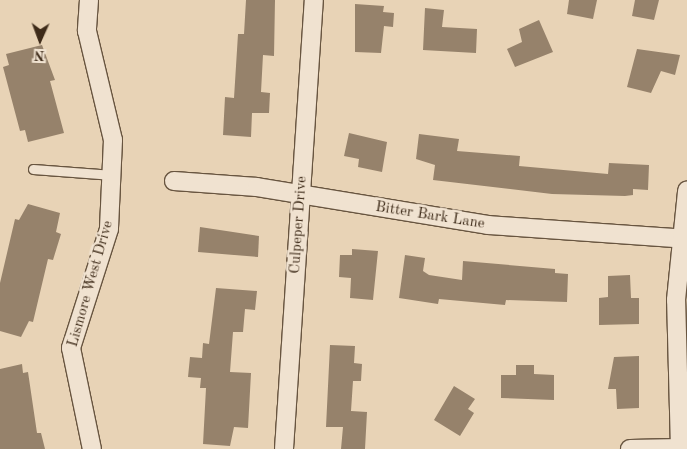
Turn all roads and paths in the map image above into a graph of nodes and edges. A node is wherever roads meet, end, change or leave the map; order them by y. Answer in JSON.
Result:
{"nodes":[{"id":1,"x":88,"y":0,"type":"edge"},
{"id":2,"x":314,"y":0,"type":"edge"},
{"id":3,"x":32,"y":169,"type":"dead end"},
{"id":4,"x":113,"y":175,"type":"junction"},
{"id":5,"x":174,"y":181,"type":"dead end"},
{"id":6,"x":687,"y":191,"type":"edge"},
{"id":7,"x":302,"y":194,"type":"junction"},
{"id":8,"x":683,"y":239,"type":"edge"},
{"id":9,"x":680,"y":448,"type":"edge"},
{"id":10,"x":92,"y":449,"type":"edge"},
{"id":11,"x":284,"y":449,"type":"edge"},
{"id":12,"x":630,"y":449,"type":"edge"}],
"edges":[{"from":1,"to":4,"type":"street","name":"Lismore West Drive"},
{"from":2,"to":7,"type":"street","name":"Culpeper Drive"},
{"from":3,"to":4,"type":"lane"},
{"from":4,"to":10,"type":"street","name":"Lismore West Drive"},
{"from":5,"to":7,"type":"street","name":"Bitter Bark Lane"},
{"from":6,"to":8,"type":"street"},
{"from":7,"to":8,"type":"street","name":"Bitter Bark Lane"},
{"from":7,"to":11,"type":"street","name":"Culpeper Drive"},
{"from":8,"to":9,"type":"street"},
{"from":9,"to":12,"type":"street"}]}
